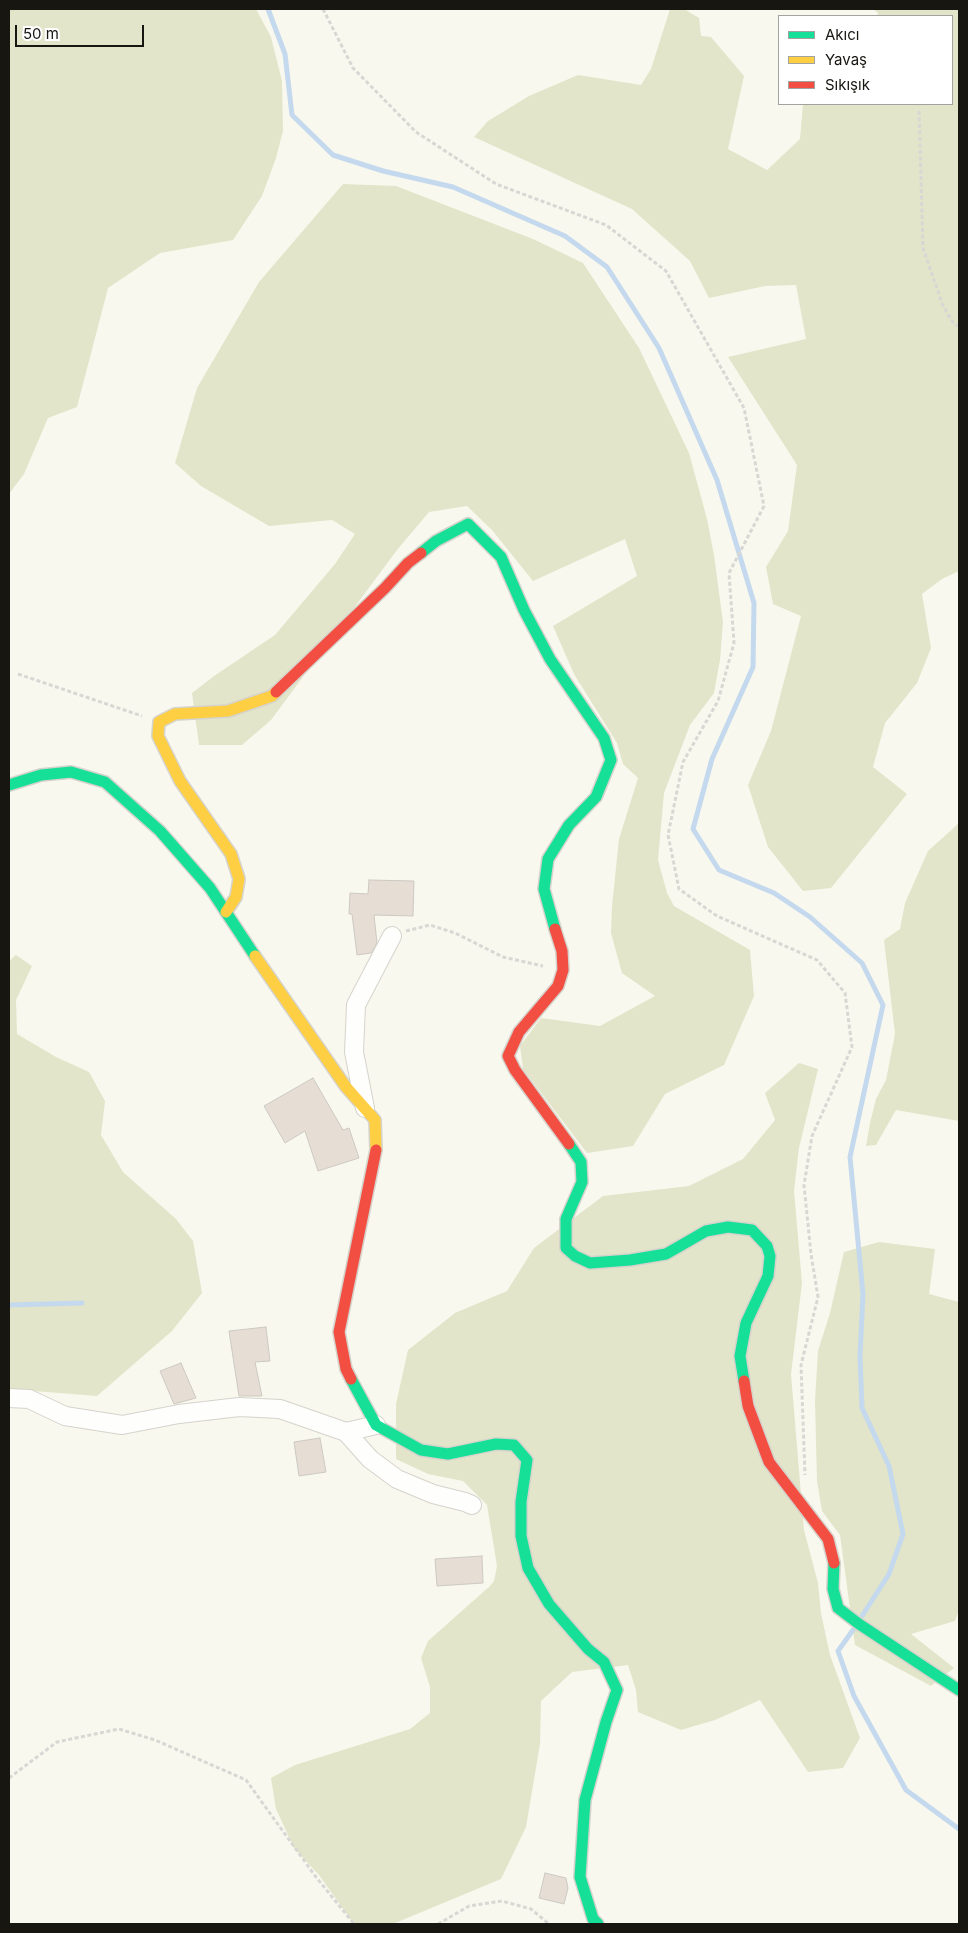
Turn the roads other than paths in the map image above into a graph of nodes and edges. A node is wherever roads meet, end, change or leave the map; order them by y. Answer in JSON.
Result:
{"nodes":[{"id":1,"x":9,"y":785,"type":"edge"},
{"id":2,"x":226,"y":912,"type":"junction"},
{"id":3,"x":392,"y":936,"type":"road end"},
{"id":4,"x":366,"y":1111,"type":"junction"},
{"id":5,"x":9,"y":1398,"type":"edge"},
{"id":6,"x":376,"y":1425,"type":"junction"},
{"id":7,"x":346,"y":1432,"type":"junction"},
{"id":8,"x":472,"y":1505,"type":"dead end"},
{"id":9,"x":959,"y":1690,"type":"edge"},
{"id":10,"x":598,"y":1924,"type":"edge"}],
"edges":[{"from":1,"to":2,"type":"street"},
{"from":2,"to":4,"type":"street"},
{"from":2,"to":9,"type":"street"},
{"from":3,"to":4,"type":"street"},
{"from":4,"to":6,"type":"street"},
{"from":5,"to":7,"type":"street"},
{"from":6,"to":7,"type":"street"},
{"from":6,"to":10,"type":"street"},
{"from":7,"to":8,"type":"street"}]}
